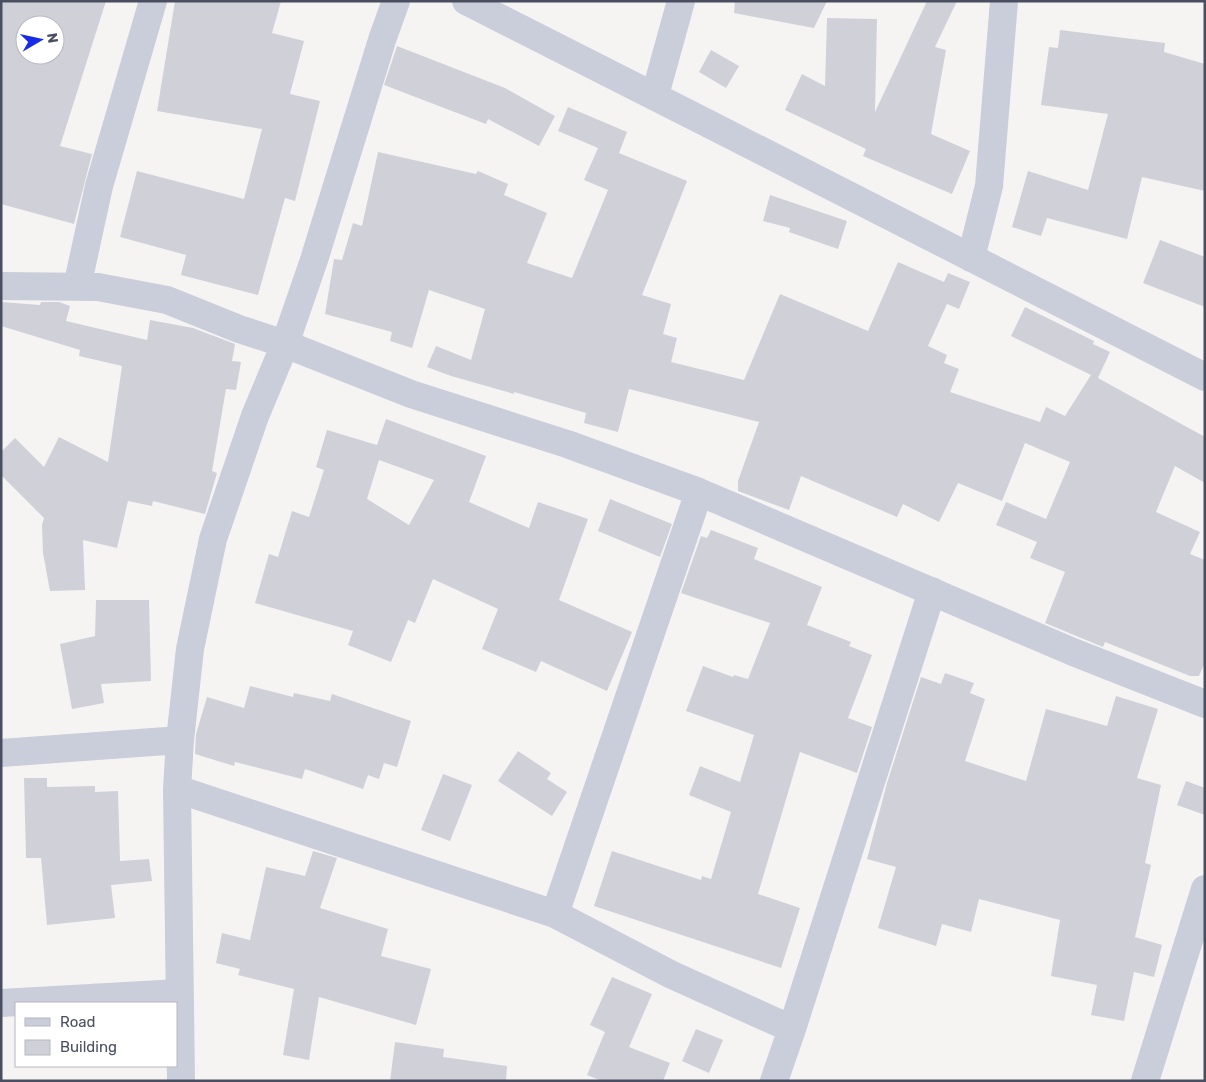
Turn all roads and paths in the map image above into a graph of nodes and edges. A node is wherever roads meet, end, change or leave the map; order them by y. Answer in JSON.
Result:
{"nodes":[{"id":1,"x":153,"y":1,"type":"edge"},
{"id":2,"x":396,"y":1,"type":"edge"},
{"id":3,"x":466,"y":1,"type":"edge"},
{"id":4,"x":681,"y":1,"type":"edge"},
{"id":5,"x":1004,"y":1,"type":"edge"},
{"id":6,"x":655,"y":95,"type":"junction"},
{"id":7,"x":970,"y":258,"type":"junction"},
{"id":8,"x":1,"y":286,"type":"edge"},
{"id":9,"x":77,"y":287,"type":"junction"},
{"id":10,"x":285,"y":344,"type":"junction"},
{"id":11,"x":1205,"y":377,"type":"edge"},
{"id":12,"x":699,"y":492,"type":"junction"},
{"id":13,"x":932,"y":591,"type":"junction"},
{"id":14,"x":1205,"y":704,"type":"edge"},
{"id":15,"x":180,"y":740,"type":"junction"},
{"id":16,"x":1,"y":753,"type":"edge"},
{"id":17,"x":177,"y":789,"type":"junction"},
{"id":18,"x":1205,"y":889,"type":"edge"},
{"id":19,"x":554,"y":914,"type":"junction"},
{"id":20,"x":179,"y":993,"type":"junction"},
{"id":21,"x":15,"y":1002,"type":"edge"},
{"id":22,"x":19,"y":1002,"type":"edge"},
{"id":23,"x":1,"y":1003,"type":"edge"},
{"id":24,"x":792,"y":1029,"type":"junction"},
{"id":25,"x":181,"y":1081,"type":"edge"},
{"id":26,"x":774,"y":1081,"type":"edge"},
{"id":27,"x":1145,"y":1081,"type":"edge"}],
"edges":[{"from":1,"to":9,"type":"street"},
{"from":2,"to":10,"type":"street"},
{"from":3,"to":6,"type":"street"},
{"from":4,"to":6,"type":"street"},
{"from":5,"to":7,"type":"street"},
{"from":6,"to":7,"type":"street"},
{"from":7,"to":11,"type":"street"},
{"from":8,"to":9,"type":"street"},
{"from":9,"to":10,"type":"street"},
{"from":10,"to":12,"type":"street"},
{"from":10,"to":15,"type":"street"},
{"from":12,"to":13,"type":"street"},
{"from":12,"to":19,"type":"street"},
{"from":13,"to":14,"type":"street"},
{"from":13,"to":24,"type":"street"},
{"from":15,"to":16,"type":"street"},
{"from":15,"to":17,"type":"street"},
{"from":17,"to":19,"type":"street"},
{"from":17,"to":20,"type":"street"},
{"from":18,"to":27,"type":"street"},
{"from":19,"to":24,"type":"street"},
{"from":20,"to":22,"type":"street"},
{"from":20,"to":25,"type":"street"},
{"from":21,"to":23,"type":"street"},
{"from":24,"to":26,"type":"street"}]}
